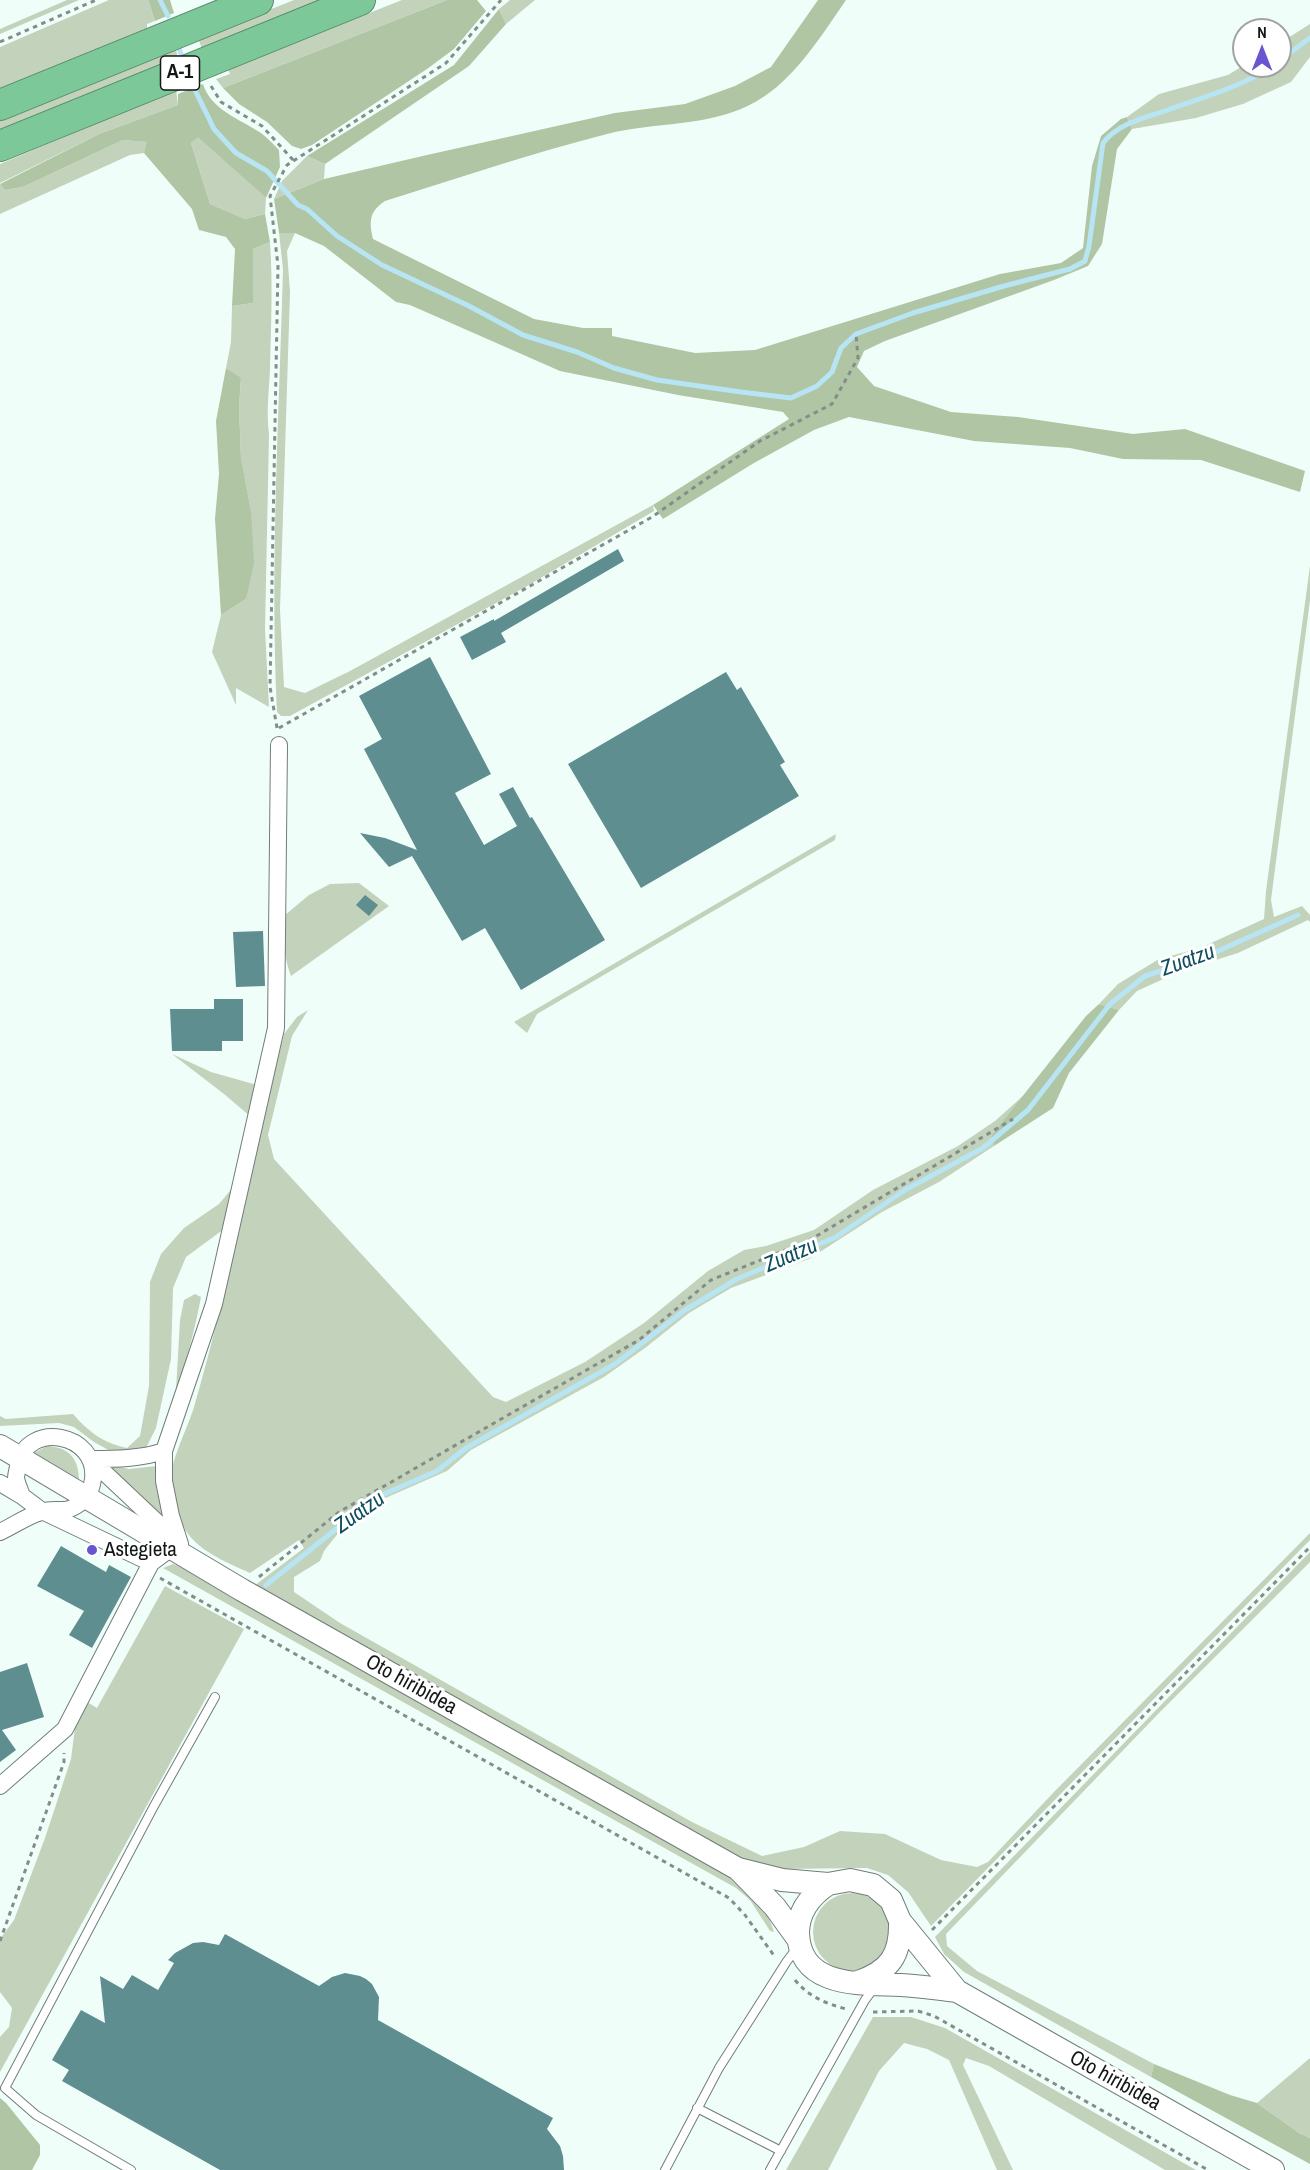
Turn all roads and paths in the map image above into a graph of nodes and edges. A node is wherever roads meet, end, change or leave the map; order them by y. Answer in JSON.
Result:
{"nodes":[{"id":1,"x":96,"y":0,"type":"edge"},
{"id":2,"x":258,"y":0,"type":"edge"},
{"id":3,"x":360,"y":0,"type":"edge"},
{"id":4,"x":501,"y":0,"type":"edge"},
{"id":5,"x":0,"y":42,"type":"edge"},
{"id":6,"x":208,"y":82,"type":"dead end"},
{"id":7,"x":0,"y":105,"type":"edge"},
{"id":8,"x":0,"y":146,"type":"edge"},
{"id":9,"x":294,"y":160,"type":"junction"},
{"id":10,"x":856,"y":334,"type":"dead end"},
{"id":11,"x":278,"y":737,"type":"junction"},
{"id":12,"x":1013,"y":1119,"type":"dead end"},
{"id":13,"x":0,"y":1446,"type":"edge"},
{"id":14,"x":164,"y":1451,"type":"junction"},
{"id":15,"x":20,"y":1458,"type":"junction"},
{"id":16,"x":90,"y":1459,"type":"junction"},
{"id":17,"x":0,"y":1483,"type":"edge"},
{"id":18,"x":22,"y":1496,"type":"junction"},
{"id":19,"x":85,"y":1499,"type":"junction"},
{"id":20,"x":42,"y":1511,"type":"junction"},
{"id":21,"x":0,"y":1532,"type":"edge"},
{"id":22,"x":175,"y":1546,"type":"junction"},
{"id":23,"x":1310,"y":1547,"type":"edge"},
{"id":24,"x":152,"y":1563,"type":"junction"},
{"id":25,"x":242,"y":1590,"type":"junction"},
{"id":26,"x":215,"y":1697,"type":"dead end"},
{"id":27,"x":64,"y":1729,"type":"junction"},
{"id":28,"x":0,"y":1786,"type":"edge"},
{"id":29,"x":738,"y":1869,"type":"junction"},
{"id":30,"x":828,"y":1884,"type":"junction"},
{"id":31,"x":900,"y":1921,"type":"junction"},
{"id":32,"x":0,"y":1941,"type":"edge"},
{"id":33,"x":799,"y":1943,"type":"junction"},
{"id":34,"x":918,"y":1943,"type":"junction"},
{"id":35,"x":783,"y":1966,"type":"junction"},
{"id":36,"x":867,"y":1983,"type":"junction"},
{"id":37,"x":957,"y":1991,"type":"junction"},
{"id":38,"x":859,"y":2010,"type":"junction"},
{"id":39,"x":697,"y":2108,"type":"junction"},
{"id":40,"x":781,"y":2151,"type":"junction"},
{"id":41,"x":131,"y":2170,"type":"edge"},
{"id":42,"x":665,"y":2170,"type":"edge"},
{"id":43,"x":770,"y":2170,"type":"edge"},
{"id":44,"x":1208,"y":2170,"type":"edge"},
{"id":45,"x":1273,"y":2170,"type":"edge"}],
"edges":[{"from":1,"to":5,"type":"path"},
{"from":2,"to":7,"type":"highway","number":"A-1"},
{"from":3,"to":8,"type":"highway","number":"A-1"},
{"from":4,"to":9,"type":"path"},
{"from":6,"to":9,"type":"path"},
{"from":9,"to":11,"type":"path"},
{"from":10,"to":11,"type":"path"},
{"from":11,"to":14,"type":"street"},
{"from":12,"to":25,"type":"path"},
{"from":13,"to":15,"type":"street","name":"Oto hiribidea"},
{"from":14,"to":16,"type":"street"},
{"from":14,"to":22,"type":"street"},
{"from":15,"to":16,"type":"street"},
{"from":15,"to":18,"type":"street"},
{"from":15,"to":19,"type":"street","name":"Oto hiribidea"},
{"from":16,"to":19,"type":"street"},
{"from":16,"to":22,"type":"street"},
{"from":17,"to":18,"type":"street"},
{"from":18,"to":20,"type":"street"},
{"from":19,"to":20,"type":"street"},
{"from":19,"to":22,"type":"street","name":"Oto hiribidea"},
{"from":20,"to":21,"type":"street"},
{"from":20,"to":24,"type":"street"},
{"from":22,"to":24,"type":"street"},
{"from":22,"to":25,"type":"street","name":"Oto hiribidea"},
{"from":23,"to":34,"type":"path"},
{"from":24,"to":27,"type":"street"},
{"from":24,"to":35,"type":"path"},
{"from":25,"to":29,"type":"street","name":"Oto hiribidea"},
{"from":26,"to":41,"type":"lane"},
{"from":27,"to":28,"type":"street"},
{"from":27,"to":32,"type":"path"},
{"from":29,"to":30,"type":"street","name":"Oto hiribidea"},
{"from":29,"to":33,"type":"street","name":"Oto hiribidea"},
{"from":30,"to":31,"type":"street","name":"Oto hiribidea"},
{"from":30,"to":33,"type":"street"},
{"from":31,"to":34,"type":"street","name":"Oto hiribidea"},
{"from":31,"to":36,"type":"street"},
{"from":33,"to":35,"type":"lane"},
{"from":33,"to":36,"type":"street","name":"Oto hiribidea"},
{"from":34,"to":37,"type":"street","name":"Oto hiribidea"},
{"from":35,"to":38,"type":"path"},
{"from":35,"to":39,"type":"lane"},
{"from":36,"to":37,"type":"street","name":"Oto hiribidea"},
{"from":36,"to":38,"type":"lane"},
{"from":37,"to":45,"type":"street","name":"Oto hiribidea"},
{"from":38,"to":40,"type":"lane"},
{"from":38,"to":44,"type":"path"},
{"from":39,"to":40,"type":"lane"},
{"from":39,"to":42,"type":"lane"},
{"from":40,"to":43,"type":"lane"}]}
